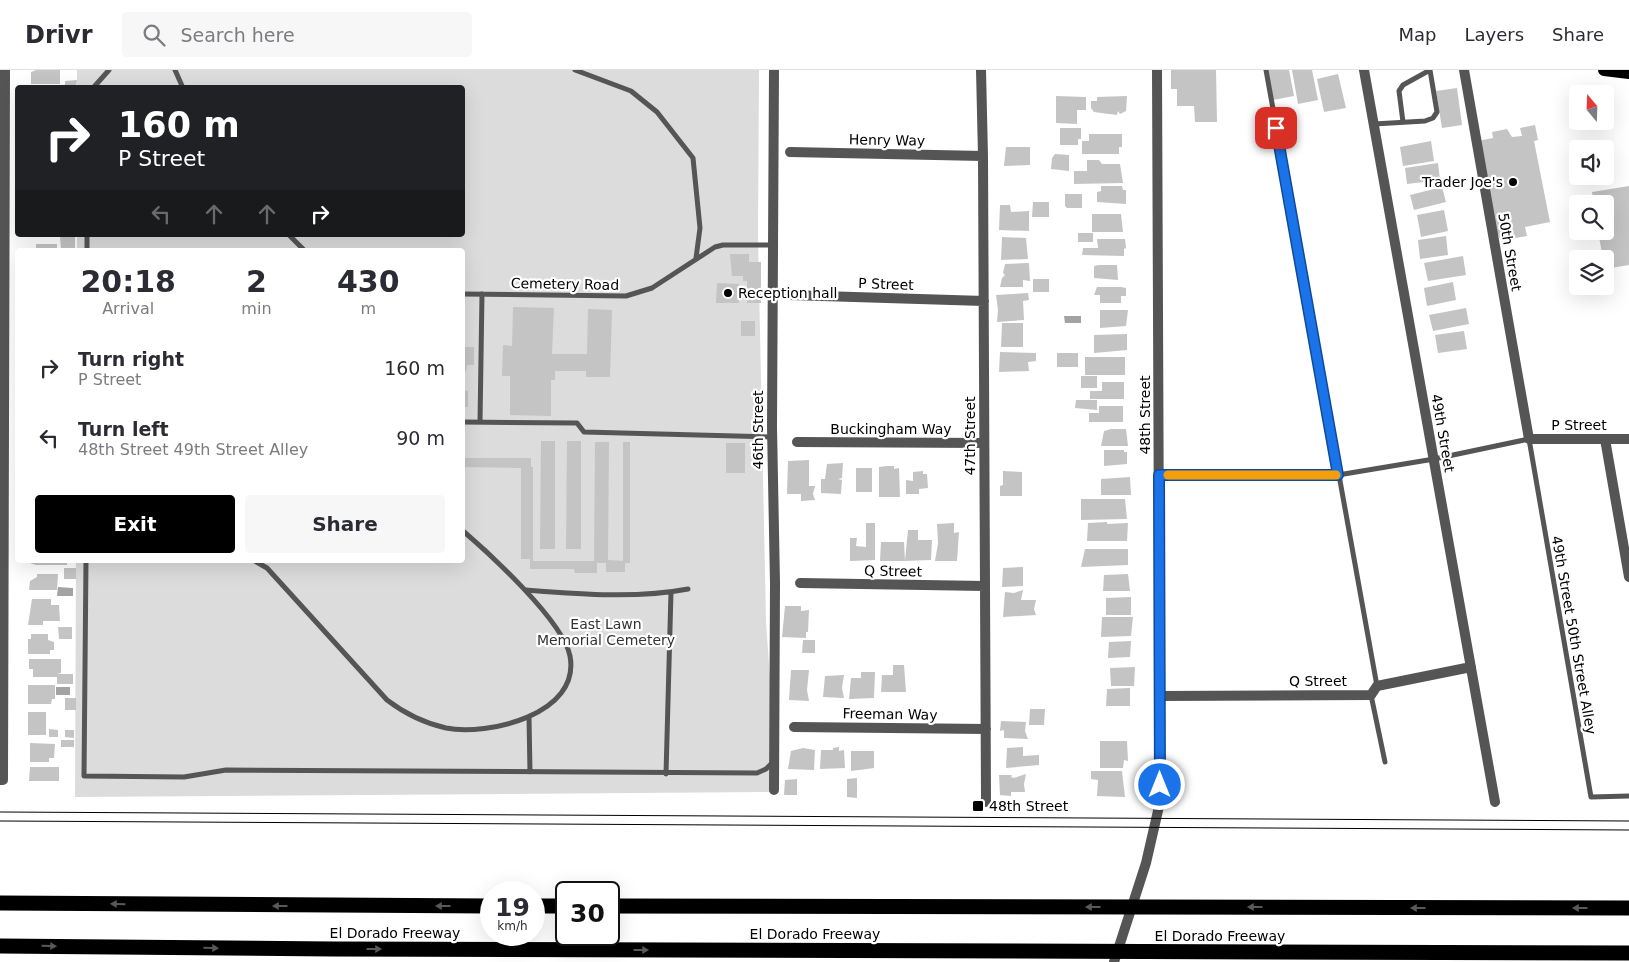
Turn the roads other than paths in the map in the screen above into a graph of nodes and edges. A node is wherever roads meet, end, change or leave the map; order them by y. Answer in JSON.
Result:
{"nodes":[{"id":1,"x":5,"y":70,"type":"edge"},
{"id":2,"x":109,"y":70,"type":"edge"},
{"id":3,"x":175,"y":70,"type":"edge"},
{"id":4,"x":575,"y":70,"type":"edge"},
{"id":5,"x":774,"y":70,"type":"edge"},
{"id":6,"x":980,"y":70,"type":"edge"},
{"id":7,"x":1157,"y":70,"type":"edge"},
{"id":8,"x":1266,"y":70,"type":"edge"},
{"id":9,"x":1364,"y":70,"type":"edge"},
{"id":10,"x":1430,"y":70,"type":"edge"},
{"id":11,"x":1464,"y":70,"type":"edge"},
{"id":12,"x":1604,"y":70,"type":"edge"},
{"id":13,"x":1629,"y":73,"type":"edge"},
{"id":14,"x":96,"y":85,"type":"edge"},
{"id":15,"x":182,"y":85,"type":"edge"},
{"id":16,"x":1403,"y":122,"type":"junction"},
{"id":17,"x":1374,"y":124,"type":"junction"},
{"id":18,"x":790,"y":152,"type":"dead end"},
{"id":19,"x":983,"y":156,"type":"junction"},
{"id":20,"x":2,"y":227,"type":"edge"},
{"id":21,"x":291,"y":237,"type":"edge"},
{"id":22,"x":774,"y":245,"type":"junction"},
{"id":23,"x":302,"y":248,"type":"edge"},
{"id":24,"x":696,"y":258,"type":"junction"},
{"id":25,"x":465,"y":294,"type":"edge"},
{"id":26,"x":482,"y":294,"type":"junction"},
{"id":27,"x":789,"y":295,"type":"dead end"},
{"id":28,"x":984,"y":301,"type":"junction"},
{"id":29,"x":465,"y":422,"type":"edge"},
{"id":30,"x":480,"y":422,"type":"junction"},
{"id":31,"x":772,"y":437,"type":"junction"},
{"id":32,"x":1529,"y":439,"type":"junction"},
{"id":33,"x":1605,"y":439,"type":"junction"},
{"id":34,"x":1629,"y":439,"type":"edge"},
{"id":35,"x":797,"y":442,"type":"dead end"},
{"id":36,"x":984,"y":443,"type":"junction"},
{"id":37,"x":1434,"y":459,"type":"junction"},
{"id":38,"x":1159,"y":475,"type":"junction"},
{"id":39,"x":1338,"y":475,"type":"junction"},
{"id":40,"x":465,"y":533,"type":"edge"},
{"id":41,"x":86,"y":563,"type":"edge"},
{"id":42,"x":258,"y":563,"type":"edge"},
{"id":43,"x":1629,"y":577,"type":"edge"},
{"id":44,"x":800,"y":584,"type":"dead end"},
{"id":45,"x":985,"y":586,"type":"junction"},
{"id":46,"x":688,"y":589,"type":"dead end"},
{"id":47,"x":525,"y":590,"type":"junction"},
{"id":48,"x":671,"y":592,"type":"junction"},
{"id":49,"x":1471,"y":667,"type":"junction"},
{"id":50,"x":1377,"y":686,"type":"junction"},
{"id":51,"x":1370,"y":695,"type":"junction"},
{"id":52,"x":1160,"y":696,"type":"junction"},
{"id":53,"x":529,"y":717,"type":"junction"},
{"id":54,"x":794,"y":727,"type":"dead end"},
{"id":55,"x":986,"y":729,"type":"junction"},
{"id":56,"x":773,"y":762,"type":"junction"},
{"id":57,"x":1385,"y":762,"type":"dead end"},
{"id":58,"x":530,"y":772,"type":"junction"},
{"id":59,"x":666,"y":774,"type":"junction"},
{"id":60,"x":1,"y":780,"type":"edge"},
{"id":61,"x":774,"y":790,"type":"dead end"},
{"id":62,"x":1629,"y":796,"type":"edge"},
{"id":63,"x":986,"y":802,"type":"dead end"},
{"id":64,"x":1495,"y":802,"type":"dead end"},
{"id":65,"x":0,"y":903,"type":"edge"},
{"id":66,"x":480,"y":906,"type":"edge"},
{"id":67,"x":620,"y":906,"type":"edge"},
{"id":68,"x":1629,"y":908,"type":"edge"},
{"id":69,"x":0,"y":946,"type":"edge"},
{"id":70,"x":1629,"y":954,"type":"edge"},
{"id":71,"x":1114,"y":962,"type":"edge"}],
"edges":[{"from":1,"to":20,"type":"street"},
{"from":2,"to":14,"type":"lane"},
{"from":3,"to":15,"type":"lane"},
{"from":4,"to":24,"type":"lane"},
{"from":5,"to":22,"type":"street","name":"46th Street"},
{"from":6,"to":19,"type":"street","name":"47th Street"},
{"from":7,"to":38,"type":"street","name":"48th Street"},
{"from":8,"to":39,"type":"lane"},
{"from":9,"to":17,"type":"street","name":"49th Street"},
{"from":10,"to":16,"type":"lane"},
{"from":10,"to":16,"type":"lane"},
{"from":11,"to":32,"type":"street","name":"50th Street"},
{"from":12,"to":13,"type":"main road"},
{"from":16,"to":17,"type":"lane"},
{"from":17,"to":37,"type":"street","name":"49th Street"},
{"from":18,"to":19,"type":"street","name":"Henry Way"},
{"from":19,"to":28,"type":"street","name":"47th Street"},
{"from":20,"to":60,"type":"street"},
{"from":21,"to":23,"type":"lane"},
{"from":22,"to":24,"type":"lane","name":"Cemetery Road"},
{"from":22,"to":31,"type":"street","name":"46th Street"},
{"from":24,"to":26,"type":"lane","name":"Cemetery Road"},
{"from":25,"to":26,"type":"lane","name":"Cemetery Road"},
{"from":26,"to":30,"type":"lane"},
{"from":27,"to":28,"type":"street","name":"P Street"},
{"from":28,"to":36,"type":"street","name":"47th Street"},
{"from":29,"to":30,"type":"lane"},
{"from":30,"to":31,"type":"lane"},
{"from":31,"to":56,"type":"street","name":"46th Street"},
{"from":32,"to":33,"type":"street","name":"P Street"},
{"from":32,"to":37,"type":"lane"},
{"from":32,"to":62,"type":"lane","name":"49th Street 50th Street Alley"},
{"from":33,"to":34,"type":"street","name":"P Street"},
{"from":33,"to":43,"type":"street"},
{"from":35,"to":36,"type":"street","name":"Buckingham Way"},
{"from":36,"to":45,"type":"street","name":"47th Street"},
{"from":37,"to":39,"type":"lane"},
{"from":37,"to":49,"type":"street","name":"49th Street"},
{"from":38,"to":39,"type":"street"},
{"from":38,"to":52,"type":"street","name":"48th Street"},
{"from":39,"to":50,"type":"lane"},
{"from":40,"to":47,"type":"lane"},
{"from":41,"to":58,"type":"lane"},
{"from":42,"to":53,"type":"lane"},
{"from":44,"to":45,"type":"street","name":"Q Street"},
{"from":45,"to":55,"type":"street","name":"47th Street"},
{"from":46,"to":48,"type":"lane"},
{"from":47,"to":48,"type":"lane"},
{"from":47,"to":53,"type":"lane"},
{"from":48,"to":59,"type":"lane"},
{"from":49,"to":50,"type":"street"},
{"from":49,"to":64,"type":"street","name":"49th Street"},
{"from":50,"to":51,"type":"street"},
{"from":51,"to":52,"type":"street","name":"Q Street"},
{"from":51,"to":57,"type":"lane"},
{"from":52,"to":71,"type":"street","name":"48th Street"},
{"from":53,"to":58,"type":"lane"},
{"from":54,"to":55,"type":"street","name":"Freeman Way"},
{"from":55,"to":63,"type":"street","name":"47th Street"},
{"from":56,"to":59,"type":"lane"},
{"from":56,"to":61,"type":"street","name":"46th Street"},
{"from":58,"to":59,"type":"lane"},
{"from":66,"to":65,"type":"highway","name":"El Dorado Freeway","one_way":true},
{"from":68,"to":67,"type":"highway","name":"El Dorado Freeway","one_way":true},
{"from":69,"to":70,"type":"highway","name":"El Dorado Freeway","one_way":true}]}
